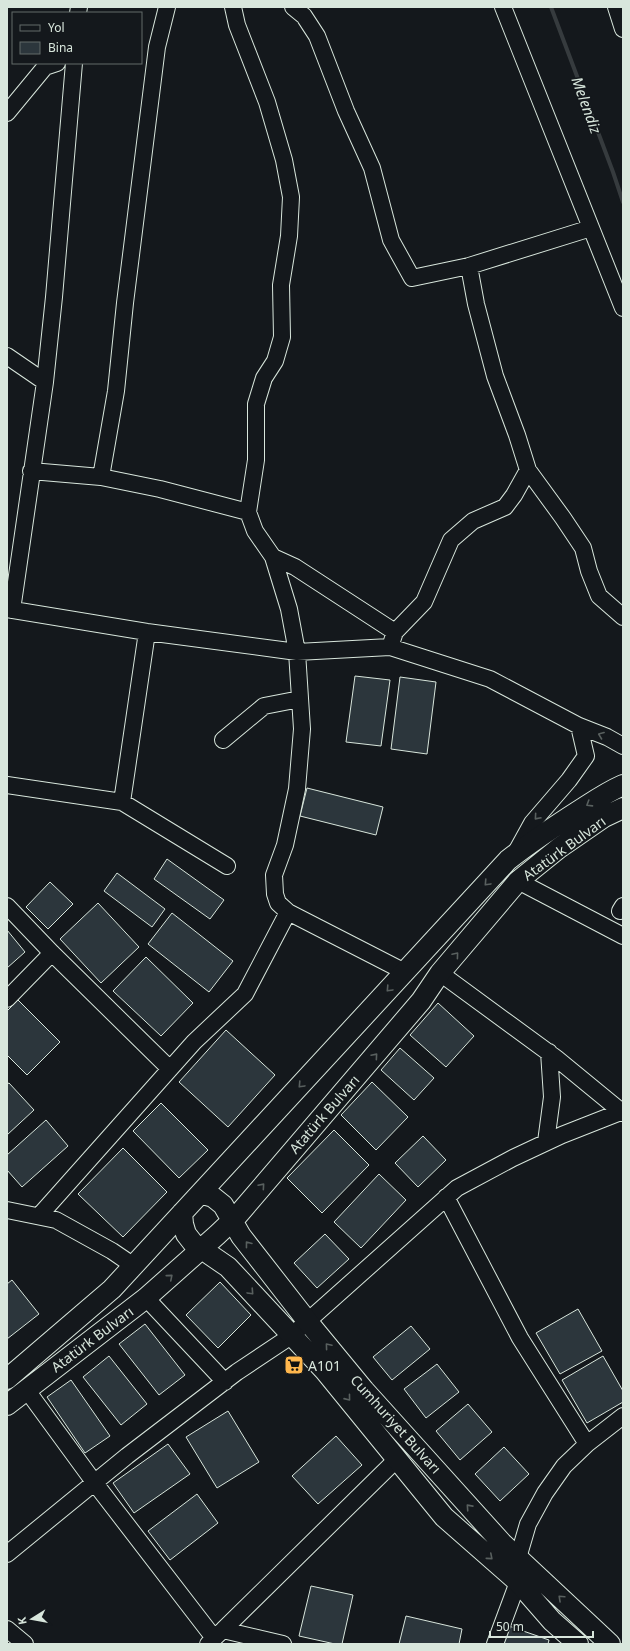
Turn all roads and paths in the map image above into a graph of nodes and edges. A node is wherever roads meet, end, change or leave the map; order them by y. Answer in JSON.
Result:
{"nodes":[{"id":1,"x":166,"y":7,"type":"edge"},
{"id":2,"x":233,"y":7,"type":"edge"},
{"id":3,"x":293,"y":7,"type":"edge"},
{"id":4,"x":503,"y":7,"type":"edge"},
{"id":5,"x":616,"y":7,"type":"edge"},
{"id":6,"x":623,"y":29,"type":"edge"},
{"id":7,"x":54,"y":64,"type":"edge"},
{"id":8,"x":74,"y":64,"type":"edge"},
{"id":9,"x":7,"y":113,"type":"edge"},
{"id":10,"x":591,"y":228,"type":"junction"},
{"id":11,"x":469,"y":266,"type":"junction"},
{"id":12,"x":623,"y":308,"type":"edge"},
{"id":13,"x":7,"y":356,"type":"edge"},
{"id":14,"x":45,"y":382,"type":"junction"},
{"id":15,"x":528,"y":470,"type":"junction"},
{"id":16,"x":31,"y":471,"type":"junction"},
{"id":17,"x":101,"y":477,"type":"junction"},
{"id":18,"x":248,"y":512,"type":"junction"},
{"id":19,"x":273,"y":557,"type":"junction"},
{"id":20,"x":9,"y":609,"type":"edge"},
{"id":21,"x":623,"y":617,"type":"edge"},
{"id":22,"x":147,"y":632,"type":"junction"},
{"id":23,"x":392,"y":639,"type":"junction"},
{"id":24,"x":297,"y":652,"type":"junction"},
{"id":25,"x":300,"y":699,"type":"junction"},
{"id":26,"x":579,"y":726,"type":"junction"},
{"id":27,"x":223,"y":740,"type":"dead end"},
{"id":28,"x":623,"y":746,"type":"edge"},
{"id":29,"x":7,"y":786,"type":"edge"},
{"id":30,"x":623,"y":786,"type":"edge"},
{"id":31,"x":122,"y":802,"type":"junction"},
{"id":32,"x":623,"y":808,"type":"edge"},
{"id":33,"x":514,"y":855,"type":"junction"},
{"id":34,"x":227,"y":866,"type":"dead end"},
{"id":35,"x":518,"y":881,"type":"junction"},
{"id":36,"x":7,"y":906,"type":"edge"},
{"id":37,"x":288,"y":912,"type":"junction"},
{"id":38,"x":623,"y":936,"type":"edge"},
{"id":39,"x":52,"y":953,"type":"junction"},
{"id":40,"x":405,"y":972,"type":"junction"},
{"id":41,"x":440,"y":974,"type":"junction"},
{"id":42,"x":7,"y":999,"type":"edge"},
{"id":43,"x":549,"y":1052,"type":"junction"},
{"id":44,"x":170,"y":1069,"type":"junction"},
{"id":45,"x":623,"y":1112,"type":"edge"},
{"id":46,"x":546,"y":1142,"type":"junction"},
{"id":47,"x":199,"y":1195,"type":"junction"},
{"id":48,"x":446,"y":1197,"type":"junction"},
{"id":49,"x":10,"y":1207,"type":"edge"},
{"id":50,"x":182,"y":1213,"type":"junction"},
{"id":51,"x":39,"y":1216,"type":"junction"},
{"id":52,"x":232,"y":1220,"type":"junction"},
{"id":53,"x":201,"y":1250,"type":"junction"},
{"id":54,"x":134,"y":1266,"type":"junction"},
{"id":55,"x":146,"y":1298,"type":"junction"},
{"id":56,"x":308,"y":1322,"type":"junction"},
{"id":57,"x":291,"y":1336,"type":"junction"},
{"id":58,"x":7,"y":1379,"type":"edge"},
{"id":59,"x":225,"y":1382,"type":"junction"},
{"id":60,"x":26,"y":1389,"type":"junction"},
{"id":61,"x":7,"y":1405,"type":"edge"},
{"id":62,"x":623,"y":1416,"type":"edge"},
{"id":63,"x":587,"y":1444,"type":"junction"},
{"id":64,"x":397,"y":1459,"type":"junction"},
{"id":65,"x":94,"y":1482,"type":"junction"},
{"id":66,"x":7,"y":1554,"type":"edge"},
{"id":67,"x":518,"y":1558,"type":"junction"},
{"id":68,"x":518,"y":1582,"type":"junction"},
{"id":69,"x":7,"y":1630,"type":"edge"},
{"id":70,"x":215,"y":1637,"type":"edge"},
{"id":71,"x":25,"y":1644,"type":"edge"},
{"id":72,"x":283,"y":1644,"type":"edge"},
{"id":73,"x":495,"y":1644,"type":"edge"},
{"id":74,"x":578,"y":1644,"type":"edge"},
{"id":75,"x":610,"y":1644,"type":"edge"}],
"edges":[{"from":1,"to":17,"type":"street"},
{"from":2,"to":18,"type":"street"},
{"from":3,"to":11,"type":"street"},
{"from":4,"to":10,"type":"street"},
{"from":5,"to":6,"type":"street"},
{"from":7,"to":9,"type":"street"},
{"from":8,"to":14,"type":"street"},
{"from":10,"to":11,"type":"street"},
{"from":10,"to":12,"type":"street"},
{"from":11,"to":15,"type":"street"},
{"from":13,"to":14,"type":"street"},
{"from":14,"to":16,"type":"street"},
{"from":15,"to":21,"type":"street"},
{"from":15,"to":23,"type":"street"},
{"from":16,"to":17,"type":"street"},
{"from":16,"to":20,"type":"street"},
{"from":17,"to":18,"type":"street"},
{"from":18,"to":19,"type":"street"},
{"from":19,"to":23,"type":"street"},
{"from":19,"to":24,"type":"street"},
{"from":20,"to":22,"type":"street"},
{"from":22,"to":24,"type":"street"},
{"from":22,"to":31,"type":"street"},
{"from":23,"to":24,"type":"street"},
{"from":23,"to":26,"type":"street"},
{"from":24,"to":25,"type":"street"},
{"from":25,"to":27,"type":"street"},
{"from":25,"to":37,"type":"street"},
{"from":28,"to":26,"type":"street","one_way":true},
{"from":26,"to":33,"type":"street","one_way":true},
{"from":29,"to":31,"type":"street"},
{"from":30,"to":33,"type":"main road","name":"Atatürk Bulvarı","one_way":true},
{"from":31,"to":34,"type":"street"},
{"from":32,"to":35,"type":"main road","name":"Atatürk Bulvarı"},
{"from":33,"to":40,"type":"main road","name":"Atatürk Bulvarı","one_way":true},
{"from":35,"to":38,"type":"street"},
{"from":41,"to":35,"type":"main road","name":"Atatürk Bulvarı","one_way":true},
{"from":36,"to":39,"type":"street"},
{"from":37,"to":40,"type":"street"},
{"from":37,"to":44,"type":"street"},
{"from":39,"to":42,"type":"street"},
{"from":39,"to":44,"type":"street"},
{"from":40,"to":47,"type":"main road","name":"Atatürk Bulvarı","one_way":true},
{"from":41,"to":43,"type":"street"},
{"from":52,"to":41,"type":"main road","name":"Atatürk Bulvarı","one_way":true},
{"from":43,"to":45,"type":"street"},
{"from":43,"to":46,"type":"street"},
{"from":44,"to":51,"type":"street"},
{"from":45,"to":46,"type":"street"},
{"from":46,"to":48,"type":"street"},
{"from":47,"to":50,"type":"main road","name":"Atatürk Bulvarı"},
{"from":47,"to":52,"type":"main road","name":"Cumhuriyet Bulvarı"},
{"from":48,"to":56,"type":"street"},
{"from":48,"to":63,"type":"street"},
{"from":49,"to":51,"type":"street"},
{"from":50,"to":53,"type":"main road","name":"Cumhuriyet Bulvarı"},
{"from":50,"to":54,"type":"main road","name":"Atatürk Bulvarı"},
{"from":51,"to":54,"type":"street"},
{"from":52,"to":53,"type":"main road","name":"Atatürk Bulvarı"},
{"from":56,"to":52,"type":"main road","name":"Cumhuriyet Bulvarı","one_way":true},
{"from":55,"to":53,"type":"main road","name":"Atatürk Bulvarı","one_way":true},
{"from":53,"to":57,"type":"main road","name":"Cumhuriyet Bulvarı","one_way":true},
{"from":54,"to":58,"type":"main road","name":"Atatürk Bulvarı"},
{"from":55,"to":59,"type":"street"},
{"from":55,"to":60,"type":"main road","name":"Atatürk Bulvarı"},
{"from":56,"to":57,"type":"street"},
{"from":67,"to":56,"type":"main road","name":"Cumhuriyet Bulvarı","one_way":true},
{"from":57,"to":59,"type":"street"},
{"from":57,"to":64,"type":"main road","name":"Cumhuriyet Bulvarı","one_way":true},
{"from":59,"to":65,"type":"street"},
{"from":60,"to":61,"type":"main road","name":"Atatürk Bulvarı"},
{"from":60,"to":65,"type":"street"},
{"from":62,"to":63,"type":"street"},
{"from":63,"to":67,"type":"street"},
{"from":64,"to":68,"type":"main road","name":"Cumhuriyet Bulvarı","one_way":true},
{"from":64,"to":70,"type":"street"},
{"from":65,"to":66,"type":"street"},
{"from":65,"to":70,"type":"street"},
{"from":67,"to":68,"type":"street"},
{"from":75,"to":67,"type":"main road","name":"Cumhuriyet Bulvarı","one_way":true},
{"from":68,"to":73,"type":"street"},
{"from":68,"to":74,"type":"main road","name":"Cumhuriyet Bulvarı"},
{"from":69,"to":71,"type":"street"},
{"from":70,"to":72,"type":"street"}]}
